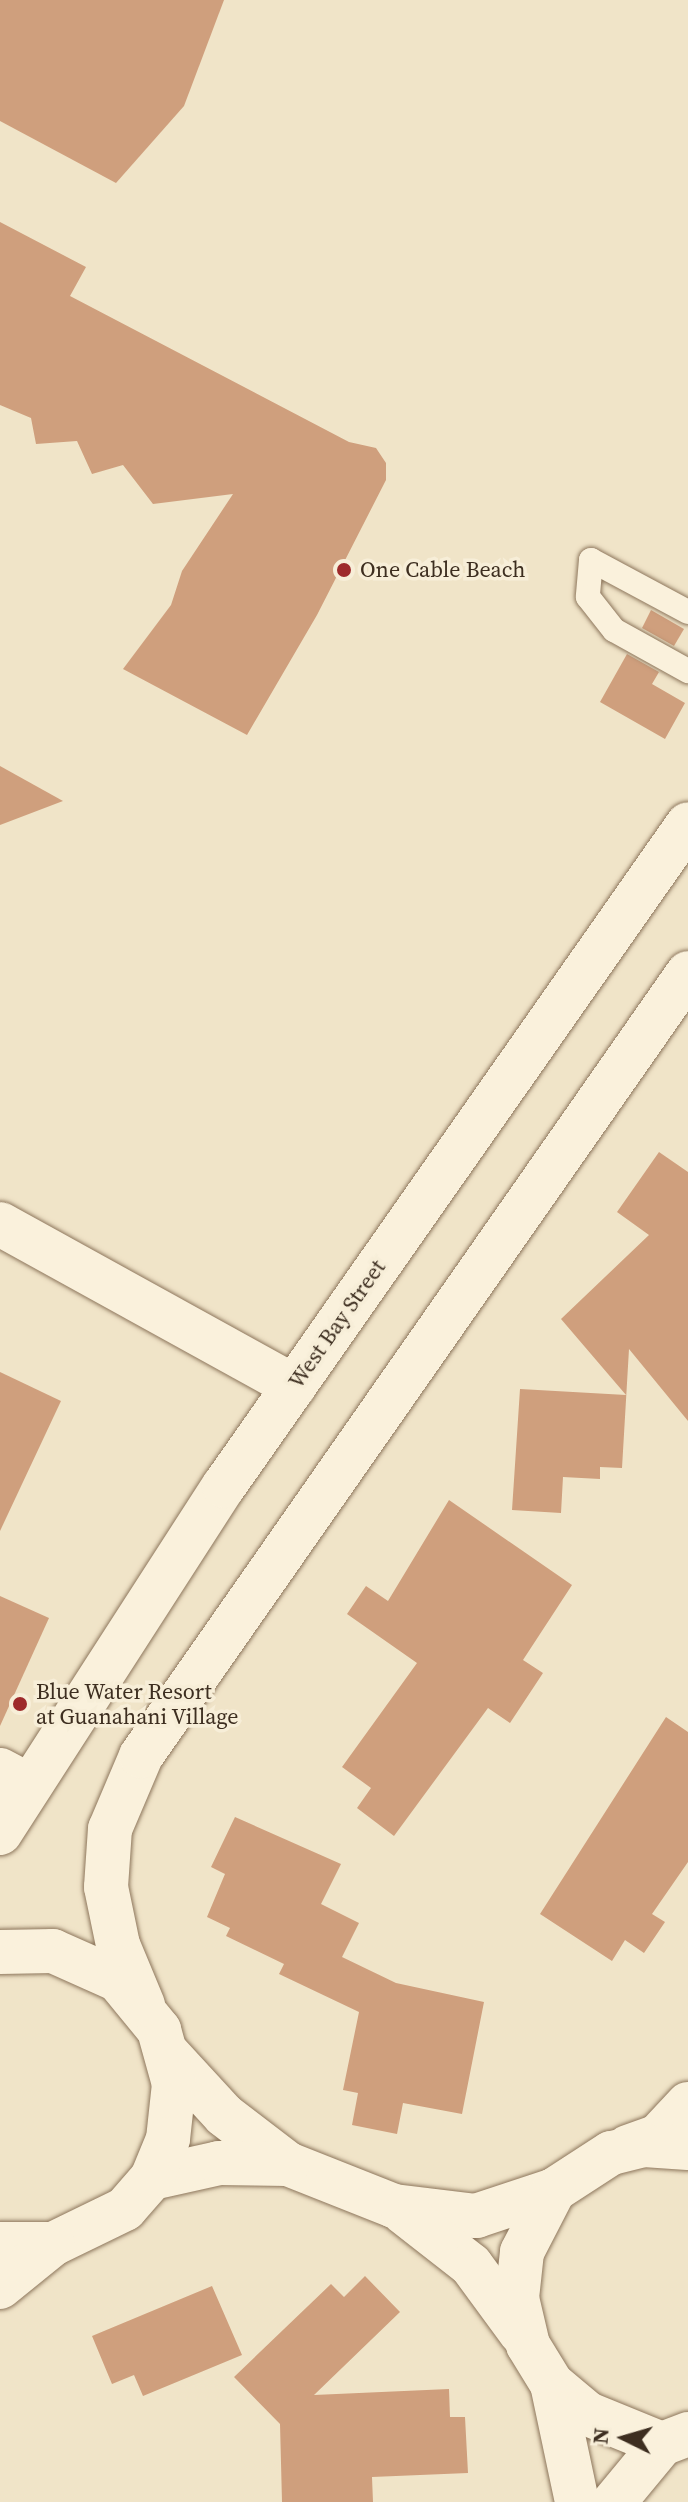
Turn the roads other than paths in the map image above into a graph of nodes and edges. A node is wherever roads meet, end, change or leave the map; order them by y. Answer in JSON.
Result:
{"nodes":[{"id":1,"x":688,"y":612,"type":"edge"},
{"id":2,"x":688,"y":671,"type":"edge"},
{"id":3,"x":688,"y":824,"type":"edge"},
{"id":4,"x":688,"y":973,"type":"edge"},
{"id":5,"x":0,"y":1224,"type":"edge"},
{"id":6,"x":294,"y":1386,"type":"junction"},
{"id":7,"x":14,"y":1777,"type":"edge"},
{"id":8,"x":0,"y":1833,"type":"edge"},
{"id":9,"x":0,"y":1952,"type":"edge"},
{"id":10,"x":143,"y":2005,"type":"junction"},
{"id":11,"x":169,"y":2055,"type":"junction"},
{"id":12,"x":688,"y":2104,"type":"edge"},
{"id":13,"x":688,"y":2148,"type":"edge"},
{"id":14,"x":611,"y":2153,"type":"junction"},
{"id":15,"x":288,"y":2164,"type":"junction"},
{"id":16,"x":152,"y":2178,"type":"junction"},
{"id":17,"x":554,"y":2190,"type":"junction"},
{"id":18,"x":394,"y":2206,"type":"junction"},
{"id":19,"x":0,"y":2244,"type":"edge"},
{"id":20,"x":53,"y":2244,"type":"junction"},
{"id":21,"x":0,"y":2287,"type":"edge"},
{"id":22,"x":528,"y":2345,"type":"junction"},
{"id":23,"x":552,"y":2384,"type":"junction"},
{"id":24,"x":675,"y":2439,"type":"edge"},
{"id":25,"x":577,"y":2502,"type":"edge"},
{"id":26,"x":614,"y":2502,"type":"edge"}],
"edges":[{"from":1,"to":2,"type":"lane"},
{"from":3,"to":6,"type":"main road","name":"West Bay Street"},
{"from":4,"to":10,"type":"main road"},
{"from":5,"to":6,"type":"main road"},
{"from":6,"to":7,"type":"main road","name":"West Bay Street"},
{"from":7,"to":8,"type":"main road","name":"West Bay Street"},
{"from":9,"to":10,"type":"main road"},
{"from":10,"to":11,"type":"main road"},
{"from":11,"to":15,"type":"main road"},
{"from":11,"to":16,"type":"main road"},
{"from":12,"to":14,"type":"main road"},
{"from":13,"to":14,"type":"main road"},
{"from":14,"to":17,"type":"main road"},
{"from":15,"to":16,"type":"main road"},
{"from":15,"to":18,"type":"main road"},
{"from":16,"to":20,"type":"main road"},
{"from":17,"to":18,"type":"main road"},
{"from":17,"to":22,"type":"main road"},
{"from":18,"to":22,"type":"main road"},
{"from":19,"to":20,"type":"main road"},
{"from":20,"to":21,"type":"main road"},
{"from":22,"to":23,"type":"main road"},
{"from":23,"to":24,"type":"main road"},
{"from":23,"to":25,"type":"main road"},
{"from":24,"to":26,"type":"main road"}]}
